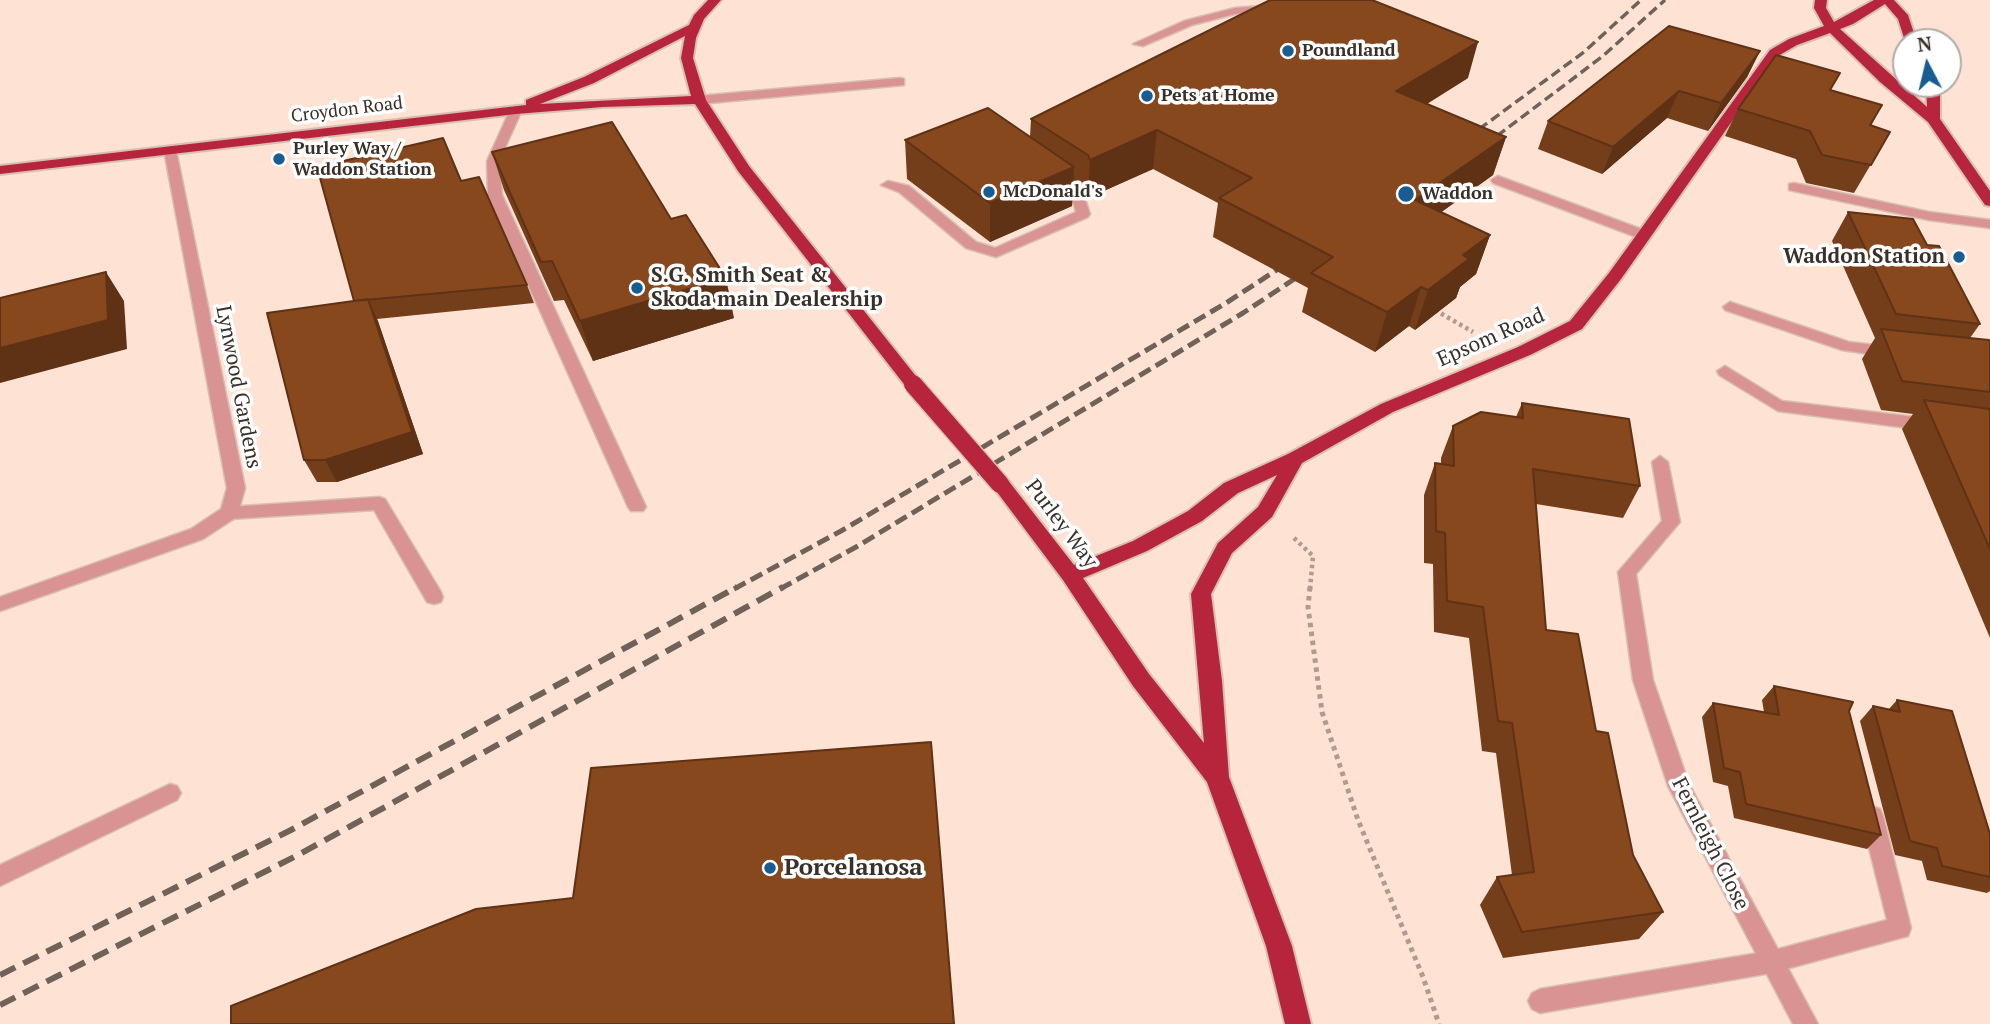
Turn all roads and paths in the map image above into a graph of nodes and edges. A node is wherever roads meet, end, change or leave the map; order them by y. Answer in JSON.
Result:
{"nodes":[{"id":1,"x":715,"y":0,"type":"edge"},
{"id":2,"x":1821,"y":0,"type":"edge"},
{"id":3,"x":1882,"y":0,"type":"edge"},
{"id":4,"x":1888,"y":0,"type":"edge"},
{"id":5,"x":1287,"y":8,"type":"edge"},
{"id":6,"x":1831,"y":27,"type":"junction"},
{"id":7,"x":691,"y":28,"type":"junction"},
{"id":8,"x":1907,"y":28,"type":"edge"},
{"id":9,"x":1139,"y":44,"type":"dead end"},
{"id":10,"x":900,"y":82,"type":"dead end"},
{"id":11,"x":1933,"y":98,"type":"edge"},
{"id":12,"x":699,"y":100,"type":"junction"},
{"id":13,"x":516,"y":110,"type":"junction"},
{"id":14,"x":1933,"y":119,"type":"junction"},
{"id":15,"x":170,"y":150,"type":"junction"},
{"id":16,"x":0,"y":170,"type":"edge"},
{"id":17,"x":1038,"y":172,"type":"edge"},
{"id":18,"x":1498,"y":180,"type":"edge"},
{"id":19,"x":888,"y":185,"type":"dead end"},
{"id":20,"x":1794,"y":187,"type":"dead end"},
{"id":21,"x":1990,"y":202,"type":"edge"},
{"id":22,"x":1990,"y":223,"type":"edge"},
{"id":23,"x":1644,"y":235,"type":"junction"},
{"id":24,"x":1427,"y":306,"type":"edge"},
{"id":25,"x":1730,"y":307,"type":"dead end"},
{"id":26,"x":1912,"y":355,"type":"edge"},
{"id":27,"x":1511,"y":356,"type":"junction"},
{"id":28,"x":1725,"y":371,"type":"dead end"},
{"id":29,"x":1950,"y":427,"type":"edge"},
{"id":30,"x":1295,"y":460,"type":"junction"},
{"id":31,"x":1660,"y":462,"type":"dead end"},
{"id":32,"x":636,"y":507,"type":"dead end"},
{"id":33,"x":229,"y":513,"type":"junction"},
{"id":34,"x":1313,"y":556,"type":"dead end"},
{"id":35,"x":1070,"y":575,"type":"junction"},
{"id":36,"x":434,"y":597,"type":"dead end"},
{"id":37,"x":0,"y":604,"type":"edge"},
{"id":38,"x":1217,"y":777,"type":"junction"},
{"id":39,"x":170,"y":793,"type":"dead end"},
{"id":40,"x":1866,"y":793,"type":"edge"},
{"id":41,"x":0,"y":876,"type":"edge"},
{"id":42,"x":1771,"y":962,"type":"junction"},
{"id":43,"x":1540,"y":1001,"type":"dead end"},
{"id":44,"x":1298,"y":1024,"type":"edge"},
{"id":45,"x":1439,"y":1024,"type":"edge"},
{"id":46,"x":1806,"y":1024,"type":"edge"}],
"edges":[{"from":1,"to":7,"type":"highway"},
{"from":2,"to":6,"type":"highway"},
{"from":3,"to":6,"type":"highway","name":"Epsom Road"},
{"from":4,"to":8,"type":"highway"},
{"from":5,"to":9,"type":"street"},
{"from":6,"to":14,"type":"highway"},
{"from":6,"to":23,"type":"highway","name":"Epsom Road"},
{"from":7,"to":12,"type":"highway","name":"Purley Way"},
{"from":7,"to":13,"type":"highway"},
{"from":10,"to":12,"type":"street"},
{"from":11,"to":14,"type":"highway"},
{"from":12,"to":13,"type":"highway","name":"Croydon Road"},
{"from":12,"to":35,"type":"highway","name":"Purley Way","bridge":true},
{"from":13,"to":15,"type":"highway","name":"Croydon Road"},
{"from":13,"to":32,"type":"street"},
{"from":14,"to":21,"type":"highway"},
{"from":15,"to":16,"type":"highway","name":"Croydon Road"},
{"from":15,"to":33,"type":"street","name":"Lynwood Gardens"},
{"from":17,"to":19,"type":"street"},
{"from":18,"to":23,"type":"street"},
{"from":20,"to":22,"type":"street"},
{"from":23,"to":27,"type":"highway","name":"Epsom Road"},
{"from":24,"to":27,"type":"path"},
{"from":25,"to":26,"type":"street"},
{"from":27,"to":30,"type":"highway","name":"Epsom Road"},
{"from":28,"to":29,"type":"street"},
{"from":30,"to":35,"type":"highway","name":"Epsom Road"},
{"from":30,"to":38,"type":"highway"},
{"from":31,"to":42,"type":"street","name":"Fernleigh Close"},
{"from":33,"to":36,"type":"street"},
{"from":33,"to":37,"type":"street"},
{"from":34,"to":45,"type":"path"},
{"from":35,"to":38,"type":"highway","name":"Purley Way"},
{"from":38,"to":44,"type":"highway","name":"Purley Way"},
{"from":39,"to":41,"type":"street"},
{"from":40,"to":42,"type":"street"},
{"from":42,"to":43,"type":"street"},
{"from":42,"to":46,"type":"street","name":"Fernleigh Close"}]}
